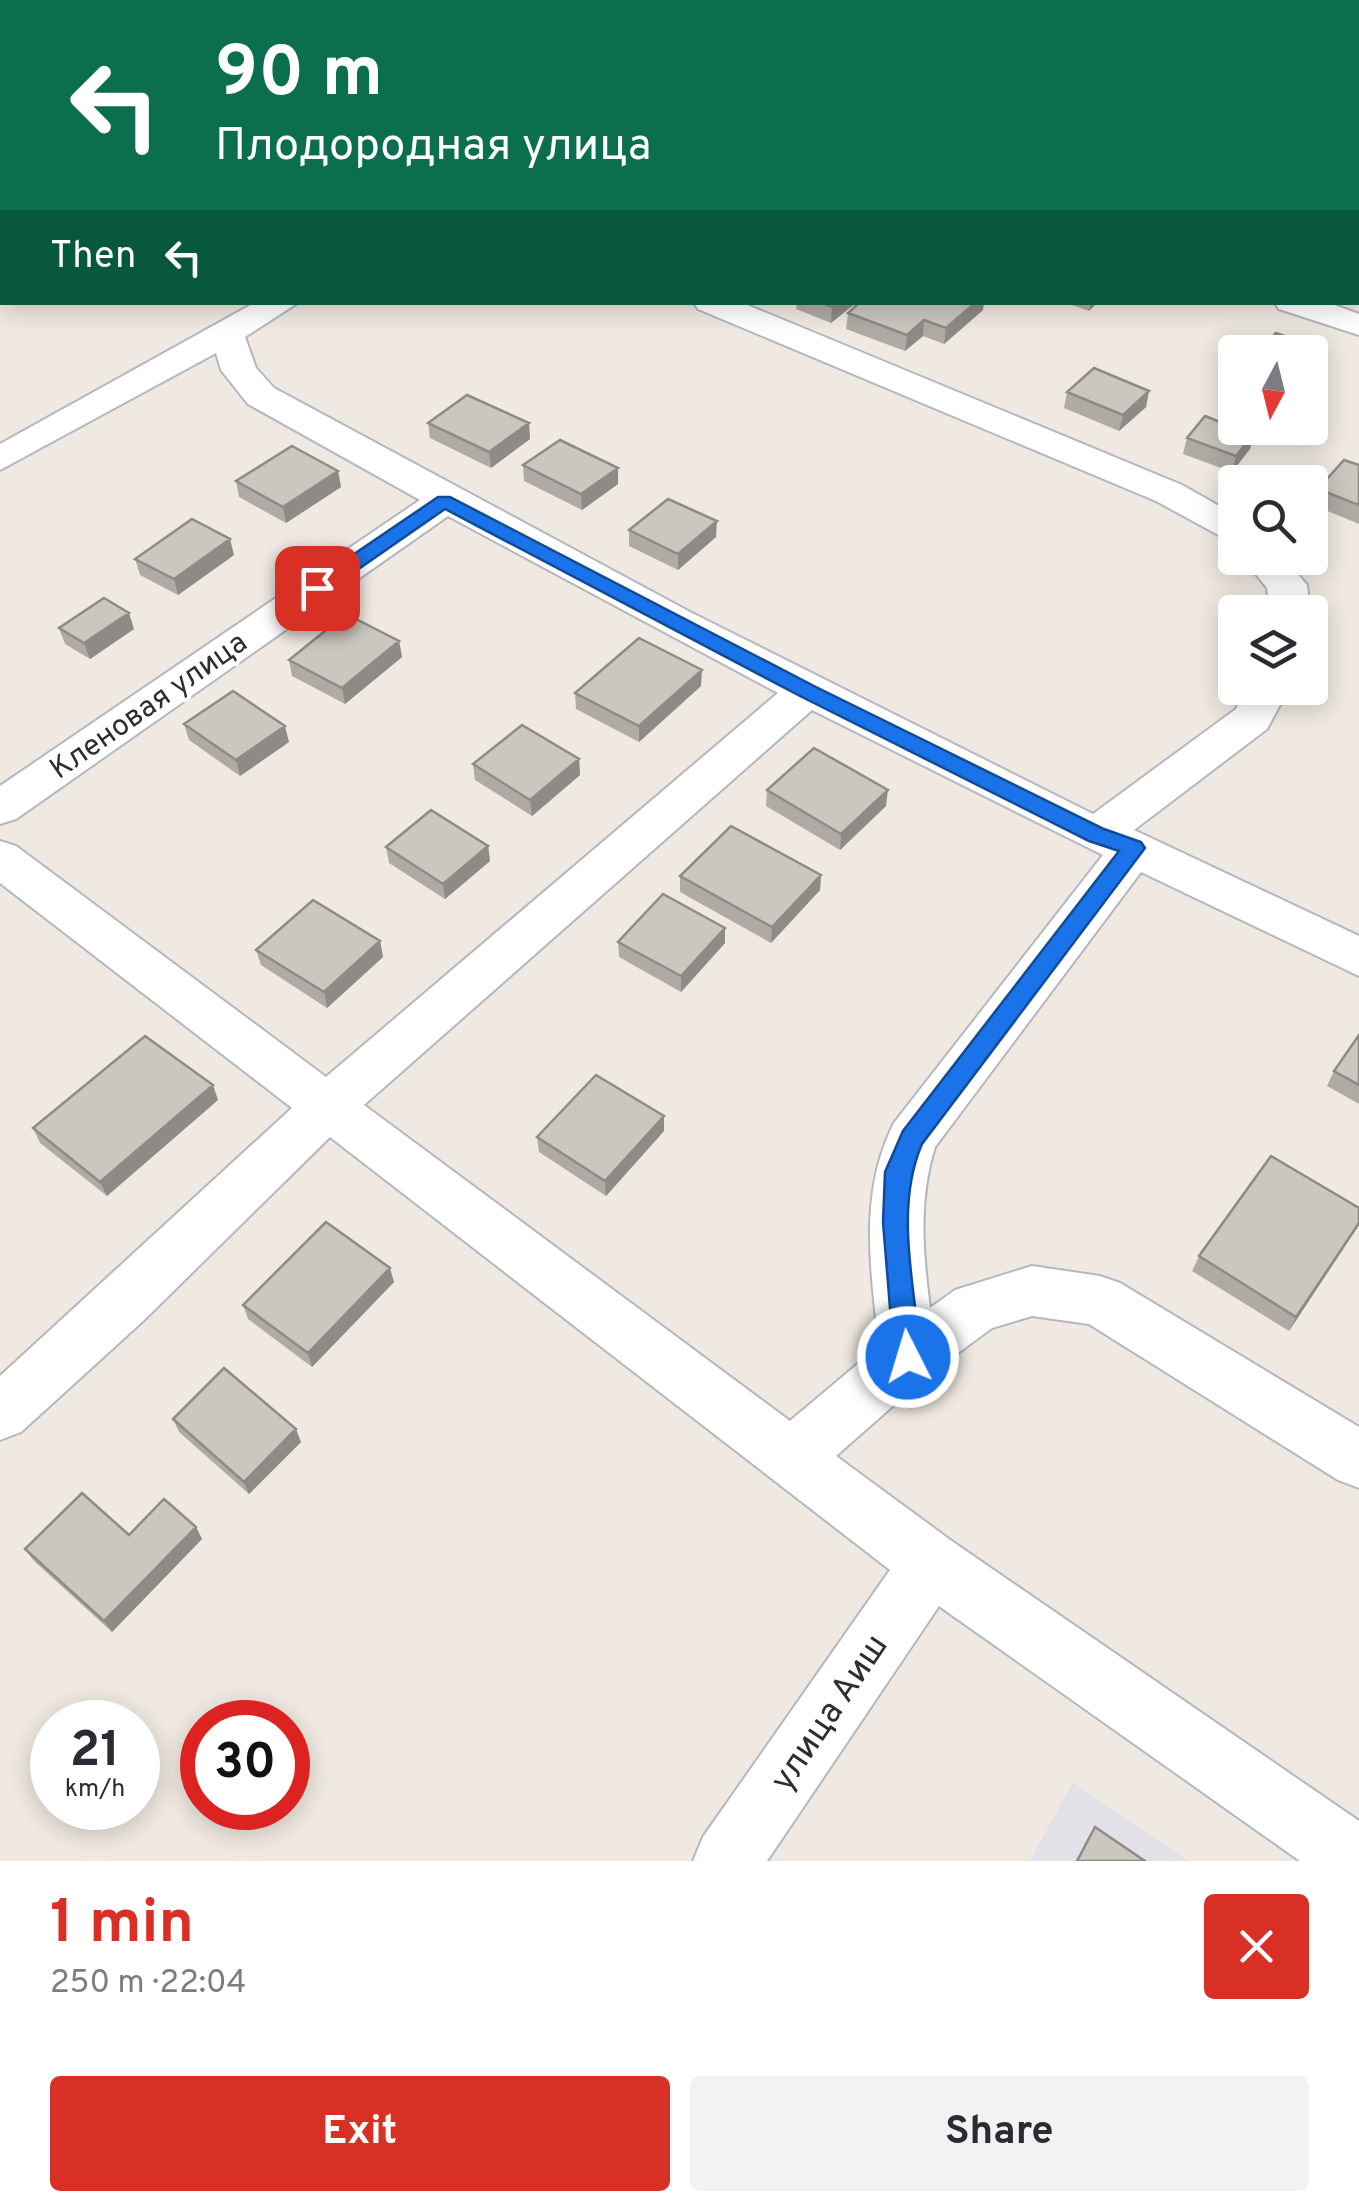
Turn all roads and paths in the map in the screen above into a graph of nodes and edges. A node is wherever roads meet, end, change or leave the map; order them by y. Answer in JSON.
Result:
{"nodes":[{"id":1,"x":276,"y":305,"type":"edge"},
{"id":2,"x":717,"y":305,"type":"edge"},
{"id":3,"x":1300,"y":305,"type":"edge"},
{"id":4,"x":1359,"y":325,"type":"edge"},
{"id":5,"x":226,"y":332,"type":"junction"},
{"id":6,"x":0,"y":459,"type":"edge"},
{"id":7,"x":444,"y":501,"type":"junction"},
{"id":8,"x":1218,"y":522,"type":"edge"},
{"id":9,"x":807,"y":691,"type":"junction"},
{"id":10,"x":1259,"y":705,"type":"edge"},
{"id":11,"x":0,"y":808,"type":"edge"},
{"id":12,"x":1115,"y":841,"type":"junction"},
{"id":13,"x":0,"y":858,"type":"edge"},
{"id":14,"x":1359,"y":958,"type":"edge"},
{"id":15,"x":329,"y":1105,"type":"junction"},
{"id":16,"x":908,"y":1357,"type":"junction"},
{"id":17,"x":0,"y":1413,"type":"edge"},
{"id":18,"x":793,"y":1456,"type":"junction"},
{"id":19,"x":1359,"y":1460,"type":"edge"},
{"id":20,"x":930,"y":1564,"type":"junction"},
{"id":21,"x":726,"y":1861,"type":"edge"},
{"id":22,"x":1358,"y":1861,"type":"edge"}],
"edges":[{"from":1,"to":5,"type":"street"},
{"from":2,"to":8,"type":"street"},
{"from":3,"to":4,"type":"street"},
{"from":5,"to":6,"type":"street"},
{"from":5,"to":7,"type":"street"},
{"from":7,"to":9,"type":"street"},
{"from":7,"to":11,"type":"street","name":"Кленовая улица"},
{"from":9,"to":12,"type":"street"},
{"from":9,"to":15,"type":"street"},
{"from":10,"to":12,"type":"street"},
{"from":12,"to":14,"type":"street"},
{"from":12,"to":16,"type":"street"},
{"from":13,"to":15,"type":"street"},
{"from":15,"to":17,"type":"street"},
{"from":15,"to":18,"type":"street"},
{"from":16,"to":18,"type":"street"},
{"from":16,"to":19,"type":"street"},
{"from":18,"to":20,"type":"street"},
{"from":20,"to":21,"type":"street","name":"улица Аиш"},
{"from":20,"to":22,"type":"street"}]}
